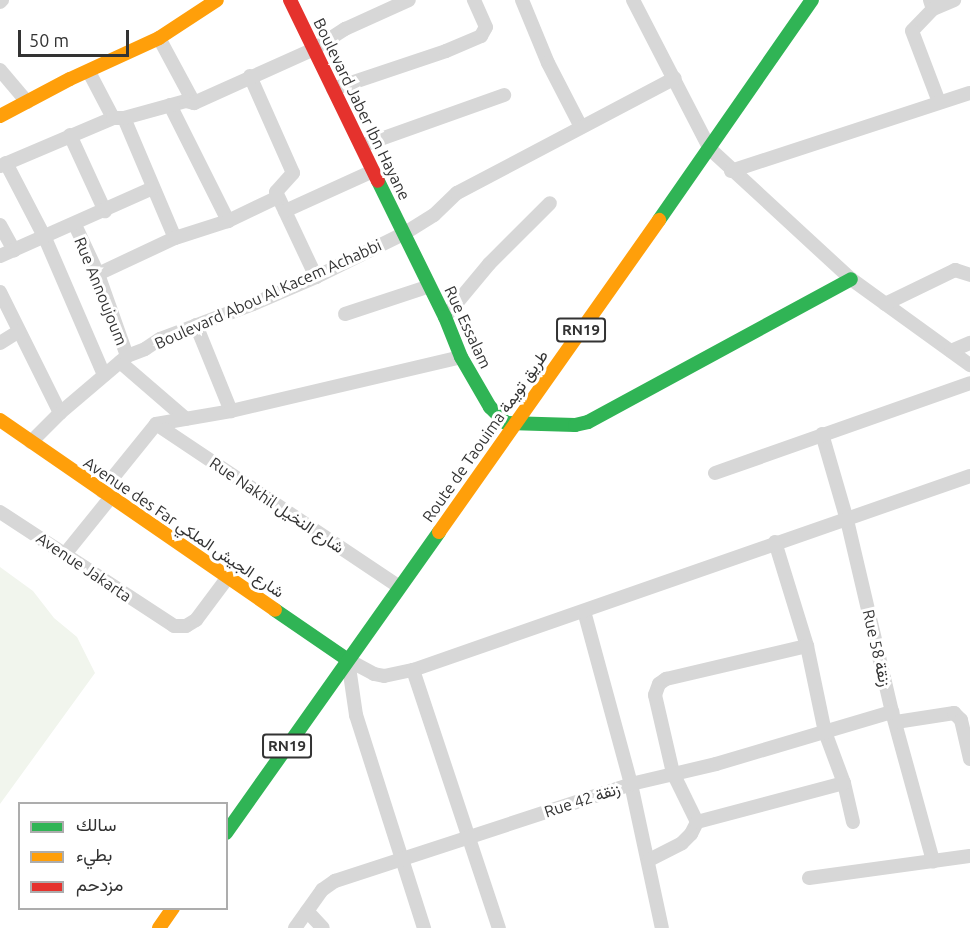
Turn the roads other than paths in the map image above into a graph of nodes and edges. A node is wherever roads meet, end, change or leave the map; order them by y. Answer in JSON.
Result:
{"nodes":[{"id":1,"x":216,"y":0,"type":"edge"},
{"id":2,"x":290,"y":0,"type":"edge"},
{"id":3,"x":409,"y":0,"type":"edge"},
{"id":4,"x":474,"y":0,"type":"edge"},
{"id":5,"x":522,"y":0,"type":"edge"},
{"id":6,"x":633,"y":0,"type":"edge"},
{"id":7,"x":812,"y":0,"type":"edge"},
{"id":8,"x":954,"y":0,"type":"edge"},
{"id":9,"x":932,"y":4,"type":"edge"},
{"id":10,"x":159,"y":38,"type":"junction"},
{"id":11,"x":314,"y":49,"type":"junction"},
{"id":12,"x":0,"y":70,"type":"edge"},
{"id":13,"x":89,"y":72,"type":"junction"},
{"id":14,"x":250,"y":76,"type":"junction"},
{"id":15,"x":675,"y":78,"type":"junction"},
{"id":16,"x":333,"y":88,"type":"junction"},
{"id":17,"x":970,"y":93,"type":"edge"},
{"id":18,"x":504,"y":95,"type":"dead end"},
{"id":19,"x":27,"y":102,"type":"junction"},
{"id":20,"x":939,"y":102,"type":"junction"},
{"id":21,"x":194,"y":103,"type":"junction"},
{"id":22,"x":170,"y":105,"type":"junction"},
{"id":23,"x":0,"y":116,"type":"edge"},
{"id":24,"x":119,"y":118,"type":"junction"},
{"id":25,"x":581,"y":127,"type":"junction"},
{"id":26,"x":70,"y":135,"type":"junction"},
{"id":27,"x":361,"y":146,"type":"junction"},
{"id":28,"x":710,"y":149,"type":"junction"},
{"id":29,"x":3,"y":164,"type":"edge"},
{"id":30,"x":373,"y":171,"type":"junction"},
{"id":31,"x":731,"y":171,"type":"junction"},
{"id":32,"x":153,"y":189,"type":"junction"},
{"id":33,"x":278,"y":197,"type":"junction"},
{"id":34,"x":550,"y":203,"type":"dead end"},
{"id":35,"x":105,"y":211,"type":"junction"},
{"id":36,"x":285,"y":211,"type":"junction"},
{"id":37,"x":228,"y":220,"type":"junction"},
{"id":38,"x":0,"y":225,"type":"edge"},
{"id":39,"x":75,"y":225,"type":"junction"},
{"id":40,"x":405,"y":233,"type":"junction"},
{"id":41,"x":45,"y":238,"type":"junction"},
{"id":42,"x":175,"y":238,"type":"junction"},
{"id":43,"x":14,"y":250,"type":"junction"},
{"id":44,"x":0,"y":256,"type":"edge"},
{"id":45,"x":98,"y":274,"type":"junction"},
{"id":46,"x":970,"y":275,"type":"edge"},
{"id":47,"x":316,"y":277,"type":"junction"},
{"id":48,"x":851,"y":279,"type":"junction"},
{"id":49,"x":430,"y":286,"type":"junction"},
{"id":50,"x":0,"y":292,"type":"edge"},
{"id":51,"x":885,"y":304,"type":"junction"},
{"id":52,"x":345,"y":314,"type":"dead end"},
{"id":53,"x":445,"y":317,"type":"junction"},
{"id":54,"x":196,"y":325,"type":"junction"},
{"id":55,"x":19,"y":331,"type":"junction"},
{"id":56,"x":0,"y":342,"type":"edge"},
{"id":57,"x":970,"y":343,"type":"edge"},
{"id":58,"x":951,"y":351,"type":"junction"},
{"id":59,"x":461,"y":357,"type":"junction"},
{"id":60,"x":124,"y":359,"type":"junction"},
{"id":61,"x":970,"y":365,"type":"edge"},
{"id":62,"x":104,"y":375,"type":"junction"},
{"id":63,"x":970,"y":382,"type":"edge"},
{"id":64,"x":231,"y":411,"type":"junction"},
{"id":65,"x":60,"y":413,"type":"junction"},
{"id":66,"x":186,"y":419,"type":"junction"},
{"id":67,"x":0,"y":420,"type":"edge"},
{"id":68,"x":156,"y":424,"type":"junction"},
{"id":69,"x":514,"y":424,"type":"junction"},
{"id":70,"x":822,"y":434,"type":"junction"},
{"id":71,"x":31,"y":442,"type":"junction"},
{"id":72,"x":715,"y":473,"type":"dead end"},
{"id":73,"x":970,"y":476,"type":"edge"},
{"id":74,"x":107,"y":494,"type":"junction"},
{"id":75,"x":0,"y":512,"type":"edge"},
{"id":76,"x":847,"y":520,"type":"junction"},
{"id":77,"x":775,"y":542,"type":"junction"},
{"id":78,"x":65,"y":554,"type":"junction"},
{"id":79,"x":228,"y":577,"type":"junction"},
{"id":80,"x":398,"y":586,"type":"junction"},
{"id":81,"x":584,"y":611,"type":"junction"},
{"id":82,"x":807,"y":646,"type":"junction"},
{"id":83,"x":348,"y":660,"type":"junction"},
{"id":84,"x":413,"y":670,"type":"junction"},
{"id":85,"x":894,"y":717,"type":"junction"},
{"id":86,"x":966,"y":727,"type":"edge"},
{"id":87,"x":825,"y":732,"type":"junction"},
{"id":88,"x":970,"y":759,"type":"edge"},
{"id":89,"x":673,"y":773,"type":"junction"},
{"id":90,"x":844,"y":783,"type":"junction"},
{"id":91,"x":631,"y":784,"type":"junction"},
{"id":92,"x":697,"y":822,"type":"junction"},
{"id":93,"x":853,"y":822,"type":"dead end"},
{"id":94,"x":228,"y":829,"type":"edge"},
{"id":95,"x":470,"y":837,"type":"junction"},
{"id":96,"x":970,"y":856,"type":"edge"},
{"id":97,"x":403,"y":859,"type":"junction"},
{"id":98,"x":649,"y":860,"type":"junction"},
{"id":99,"x":933,"y":861,"type":"junction"},
{"id":100,"x":809,"y":878,"type":"dead end"},
{"id":101,"x":172,"y":910,"type":"edge"},
{"id":102,"x":307,"y":911,"type":"junction"},
{"id":103,"x":496,"y":927,"type":"edge"},
{"id":104,"x":159,"y":928,"type":"edge"},
{"id":105,"x":295,"y":928,"type":"edge"},
{"id":106,"x":323,"y":928,"type":"edge"},
{"id":107,"x":424,"y":928,"type":"edge"},
{"id":108,"x":662,"y":928,"type":"edge"}],
"edges":[{"from":1,"to":10,"type":"main road"},
{"from":2,"to":11,"type":"main road","name":"Boulevard Jaber Ibn Hayane"},
{"from":3,"to":11,"type":"street"},
{"from":4,"to":16,"type":"street"},
{"from":5,"to":25,"type":"street"},
{"from":6,"to":15,"type":"street"},
{"from":7,"to":28,"type":"main road","name":"Route de Taouima طريق تويمة","number":"RN19"},
{"from":8,"to":9,"type":"street"},
{"from":9,"to":20,"type":"street"},
{"from":10,"to":13,"type":"main road"},
{"from":10,"to":21,"type":"street"},
{"from":11,"to":14,"type":"street"},
{"from":11,"to":16,"type":"main road","name":"Boulevard Jaber Ibn Hayane"},
{"from":12,"to":19,"type":"street"},
{"from":13,"to":19,"type":"main road"},
{"from":13,"to":24,"type":"street"},
{"from":14,"to":21,"type":"street"},
{"from":14,"to":33,"type":"street"},
{"from":15,"to":25,"type":"street","name":"Boulevard Abou Al Kacem Achabbi"},
{"from":15,"to":28,"type":"street"},
{"from":16,"to":27,"type":"main road","name":"Boulevard Jaber Ibn Hayane"},
{"from":17,"to":20,"type":"street"},
{"from":18,"to":27,"type":"street"},
{"from":19,"to":23,"type":"main road"},
{"from":20,"to":31,"type":"street"},
{"from":21,"to":22,"type":"street"},
{"from":22,"to":24,"type":"street"},
{"from":22,"to":37,"type":"street"},
{"from":24,"to":26,"type":"street"},
{"from":24,"to":32,"type":"street"},
{"from":25,"to":40,"type":"street","name":"Boulevard Abou Al Kacem Achabbi"},
{"from":26,"to":29,"type":"street"},
{"from":26,"to":35,"type":"street"},
{"from":27,"to":30,"type":"main road","name":"Boulevard Jaber Ibn Hayane"},
{"from":28,"to":31,"type":"street"},
{"from":28,"to":69,"type":"main road","name":"Route de Taouima طريق تويمة","number":"RN19"},
{"from":29,"to":41,"type":"street"},
{"from":30,"to":36,"type":"street"},
{"from":30,"to":40,"type":"main road","name":"Boulevard Jaber Ibn Hayane"},
{"from":31,"to":48,"type":"street"},
{"from":32,"to":35,"type":"street"},
{"from":32,"to":42,"type":"street"},
{"from":33,"to":36,"type":"street"},
{"from":33,"to":37,"type":"street"},
{"from":34,"to":53,"type":"street"},
{"from":35,"to":39,"type":"street"},
{"from":36,"to":47,"type":"street"},
{"from":37,"to":42,"type":"street"},
{"from":38,"to":43,"type":"street"},
{"from":39,"to":41,"type":"street"},
{"from":39,"to":45,"type":"street","name":"Rue Annoujoum"},
{"from":40,"to":47,"type":"street","name":"Boulevard Abou Al Kacem Achabbi"},
{"from":40,"to":49,"type":"main road","name":"Rue Essalam"},
{"from":41,"to":43,"type":"street"},
{"from":41,"to":62,"type":"street"},
{"from":42,"to":45,"type":"street"},
{"from":43,"to":44,"type":"street"},
{"from":45,"to":60,"type":"street","name":"Rue Annoujoum"},
{"from":46,"to":51,"type":"street"},
{"from":47,"to":54,"type":"street","name":"Boulevard Abou Al Kacem Achabbi"},
{"from":48,"to":51,"type":"street"},
{"from":48,"to":69,"type":"main road"},
{"from":49,"to":52,"type":"street"},
{"from":49,"to":53,"type":"main road","name":"Rue Essalam"},
{"from":50,"to":55,"type":"street"},
{"from":51,"to":58,"type":"street"},
{"from":53,"to":59,"type":"main road","name":"Rue Essalam"},
{"from":54,"to":60,"type":"street","name":"Boulevard Abou Al Kacem Achabbi"},
{"from":54,"to":64,"type":"street"},
{"from":55,"to":56,"type":"street"},
{"from":55,"to":65,"type":"street"},
{"from":57,"to":58,"type":"street"},
{"from":58,"to":61,"type":"street"},
{"from":59,"to":64,"type":"street"},
{"from":59,"to":69,"type":"main road","name":"Rue Essalam"},
{"from":60,"to":62,"type":"street","name":"Boulevard Abou Al Kacem Achabbi"},
{"from":60,"to":66,"type":"street"},
{"from":62,"to":65,"type":"street","name":"Boulevard Abou Al Kacem Achabbi"},
{"from":63,"to":70,"type":"street"},
{"from":64,"to":66,"type":"street"},
{"from":65,"to":71,"type":"street","name":"Boulevard Abou Al Kacem Achabbi"},
{"from":66,"to":68,"type":"street"},
{"from":67,"to":71,"type":"main road","name":"Avenue des Far شارع الجيش الملكي"},
{"from":68,"to":74,"type":"street"},
{"from":68,"to":80,"type":"street","name":"Rue Nakhil شارع النخيل"},
{"from":69,"to":80,"type":"main road","name":"Route de Taouima طريق تويمة","number":"RN19"},
{"from":70,"to":72,"type":"street"},
{"from":70,"to":76,"type":"street","name":"Rue 58 زنقة"},
{"from":71,"to":74,"type":"main road","name":"Avenue des Far شارع الجيش الملكي"},
{"from":73,"to":76,"type":"street"},
{"from":74,"to":78,"type":"street"},
{"from":74,"to":79,"type":"main road","name":"Avenue des Far شارع الجيش الملكي"},
{"from":75,"to":78,"type":"street","name":"Avenue Jakarta"},
{"from":76,"to":77,"type":"street"},
{"from":76,"to":85,"type":"street","name":"Rue 58 زنقة"},
{"from":77,"to":81,"type":"street"},
{"from":77,"to":82,"type":"street"},
{"from":78,"to":79,"type":"street","name":"Avenue Jakarta"},
{"from":79,"to":83,"type":"main road","name":"Avenue des Far شارع الجيش الملكي"},
{"from":80,"to":83,"type":"main road","name":"Route de Taouima طريق تويمة","number":"RN19"},
{"from":81,"to":84,"type":"street"},
{"from":81,"to":91,"type":"street"},
{"from":82,"to":87,"type":"street"},
{"from":82,"to":89,"type":"street"},
{"from":83,"to":84,"type":"street"},
{"from":83,"to":94,"type":"main road","name":"Route de Taouima طريق تويمة","number":"RN19"},
{"from":83,"to":97,"type":"street"},
{"from":84,"to":95,"type":"street"},
{"from":85,"to":86,"type":"street","name":"Rue 42 زنقة"},
{"from":85,"to":87,"type":"street","name":"Rue 42 زنقة"},
{"from":85,"to":99,"type":"street","name":"Rue 58 زنقة"},
{"from":86,"to":88,"type":"street"},
{"from":87,"to":89,"type":"street","name":"Rue 42 زنقة"},
{"from":87,"to":90,"type":"street"},
{"from":89,"to":91,"type":"street","name":"Rue 42 زنقة"},
{"from":89,"to":92,"type":"street"},
{"from":90,"to":92,"type":"street"},
{"from":90,"to":93,"type":"street"},
{"from":91,"to":95,"type":"street","name":"Rue 42 زنقة"},
{"from":91,"to":98,"type":"street"},
{"from":92,"to":98,"type":"street"},
{"from":95,"to":97,"type":"street","name":"Rue 42 زنقة"},
{"from":95,"to":103,"type":"street"},
{"from":96,"to":99,"type":"street"},
{"from":97,"to":102,"type":"street","name":"Rue 42 زنقة"},
{"from":97,"to":107,"type":"street"},
{"from":98,"to":108,"type":"street"},
{"from":99,"to":100,"type":"street"},
{"from":101,"to":104,"type":"main road"},
{"from":102,"to":105,"type":"street","name":"Rue 42 زنقة"},
{"from":102,"to":106,"type":"street"}]}
